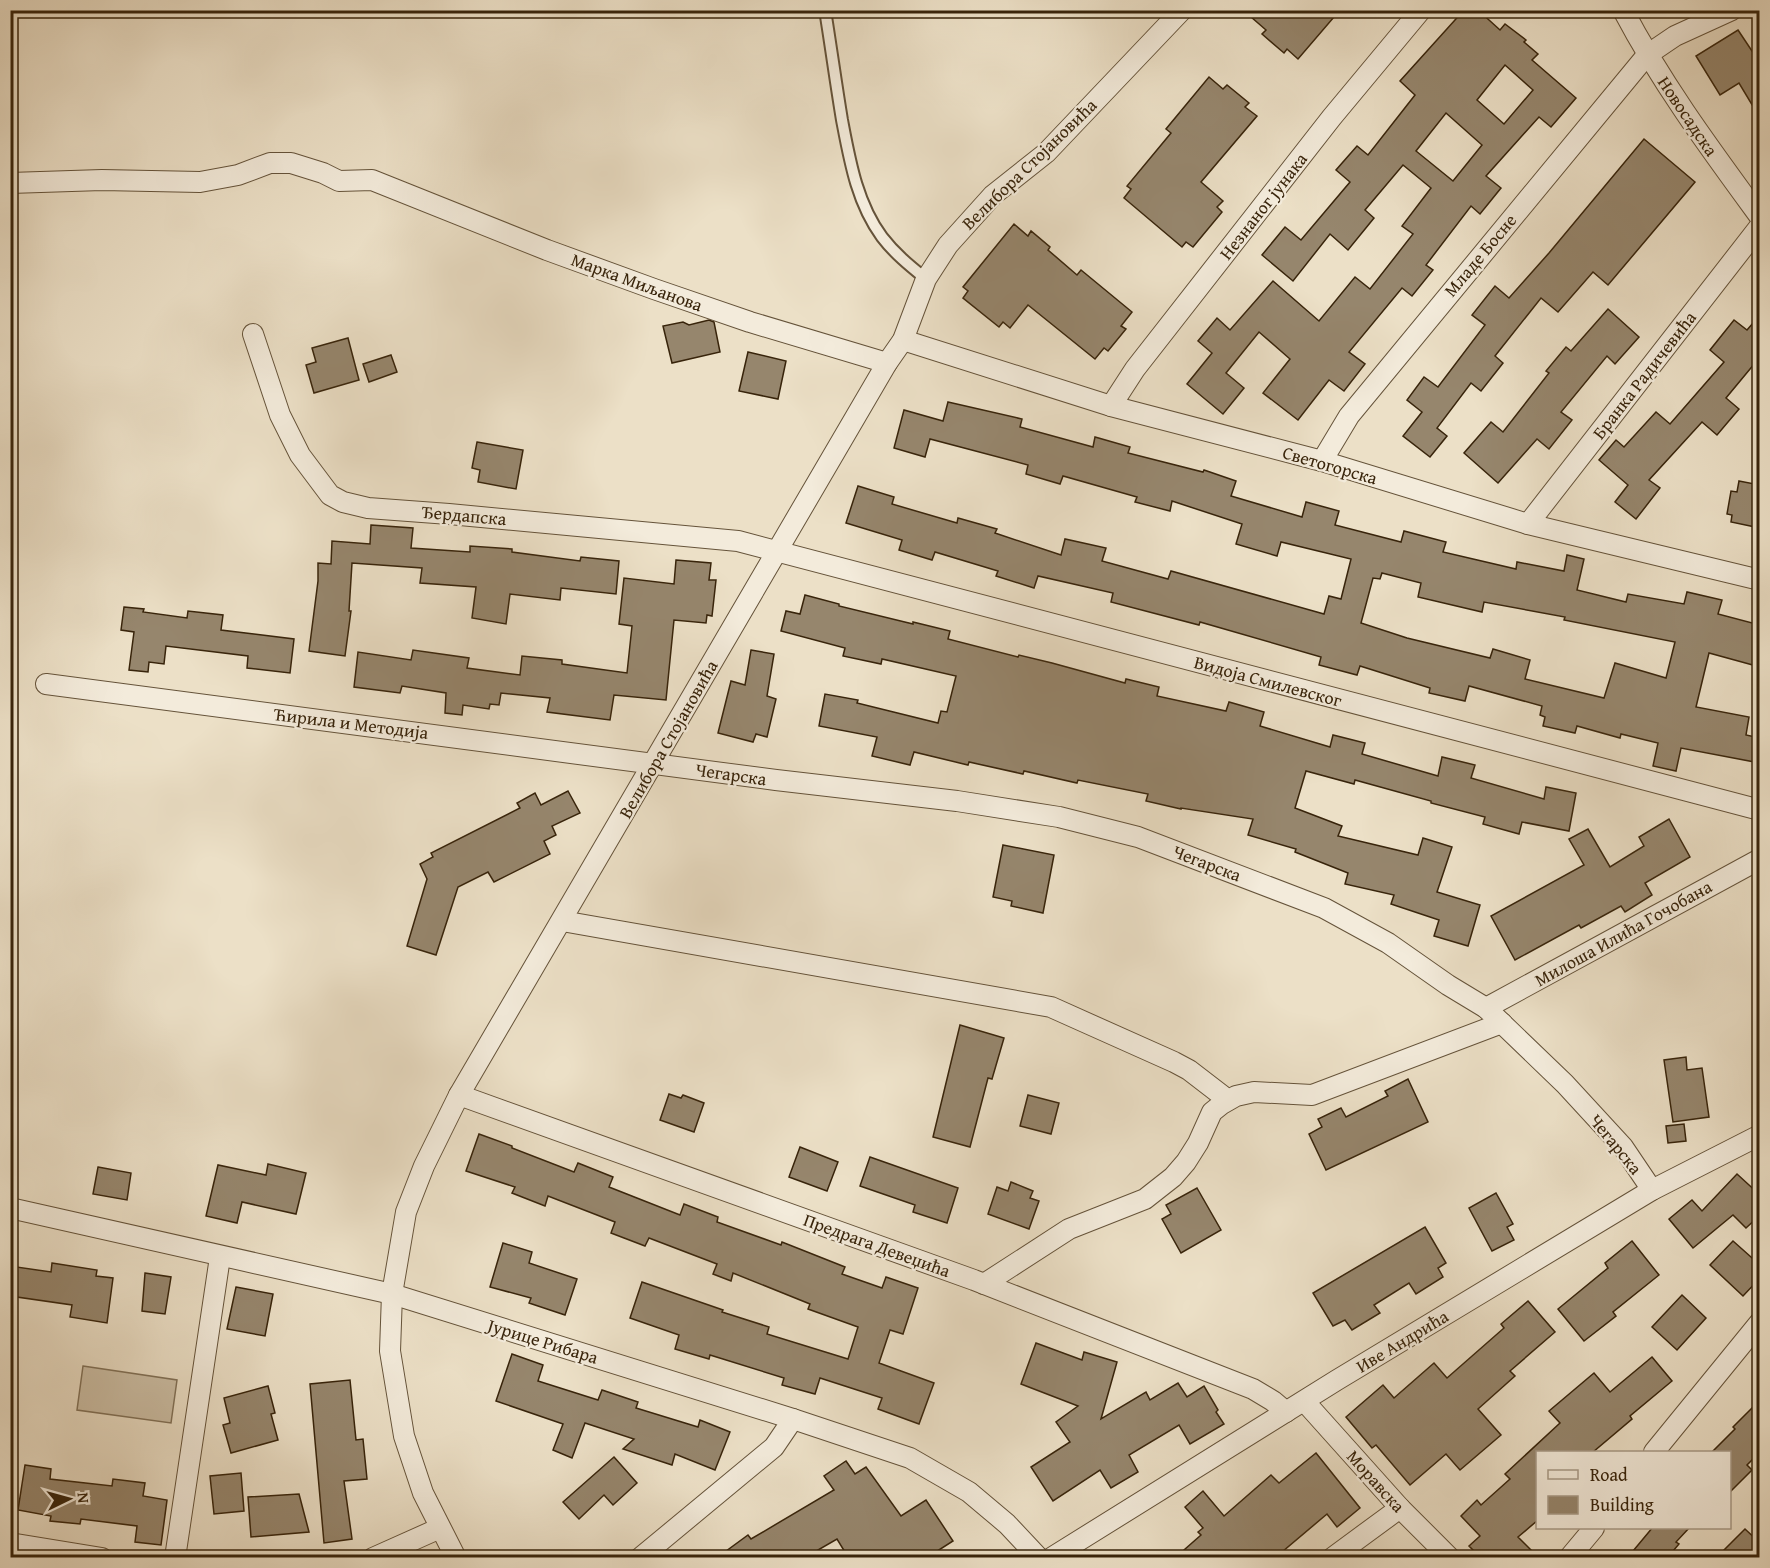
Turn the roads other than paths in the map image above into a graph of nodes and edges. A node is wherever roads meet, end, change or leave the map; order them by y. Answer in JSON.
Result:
{"nodes":[{"id":1,"x":825,"y":10,"type":"edge"},
{"id":2,"x":1182,"y":10,"type":"edge"},
{"id":3,"x":1421,"y":10,"type":"edge"},
{"id":4,"x":1623,"y":10,"type":"edge"},
{"id":5,"x":1732,"y":10,"type":"edge"},
{"id":6,"x":1647,"y":55,"type":"junction"},
{"id":7,"x":10,"y":183,"type":"edge"},
{"id":8,"x":1760,"y":217,"type":"edge"},
{"id":9,"x":1760,"y":226,"type":"edge"},
{"id":10,"x":926,"y":279,"type":"junction"},
{"id":11,"x":253,"y":334,"type":"dead end"},
{"id":12,"x":903,"y":340,"type":"junction"},
{"id":13,"x":887,"y":363,"type":"junction"},
{"id":14,"x":1111,"y":406,"type":"junction"},
{"id":15,"x":1322,"y":461,"type":"junction"},
{"id":16,"x":1528,"y":524,"type":"junction"},
{"id":17,"x":777,"y":551,"type":"junction"},
{"id":18,"x":1760,"y":580,"type":"edge"},
{"id":19,"x":46,"y":684,"type":"dead end"},
{"id":20,"x":654,"y":764,"type":"junction"},
{"id":21,"x":1760,"y":810,"type":"edge"},
{"id":22,"x":1760,"y":859,"type":"edge"},
{"id":23,"x":562,"y":921,"type":"junction"},
{"id":24,"x":1486,"y":1008,"type":"junction"},
{"id":25,"x":1502,"y":1023,"type":"junction"},
{"id":26,"x":459,"y":1095,"type":"junction"},
{"id":27,"x":1228,"y":1100,"type":"junction"},
{"id":28,"x":1760,"y":1135,"type":"edge"},
{"id":29,"x":1652,"y":1191,"type":"junction"},
{"id":30,"x":10,"y":1208,"type":"edge"},
{"id":31,"x":220,"y":1257,"type":"junction"},
{"id":32,"x":984,"y":1284,"type":"junction"},
{"id":33,"x":392,"y":1294,"type":"junction"},
{"id":34,"x":1760,"y":1322,"type":"edge"},
{"id":35,"x":1305,"y":1401,"type":"junction"},
{"id":36,"x":1286,"y":1412,"type":"junction"},
{"id":37,"x":793,"y":1419,"type":"junction"},
{"id":38,"x":1655,"y":1451,"type":"edge"},
{"id":39,"x":1400,"y":1508,"type":"junction"},
{"id":40,"x":440,"y":1528,"type":"junction"},
{"id":41,"x":1592,"y":1529,"type":"edge"},
{"id":42,"x":10,"y":1543,"type":"edge"},
{"id":43,"x":102,"y":1557,"type":"edge"},
{"id":44,"x":175,"y":1557,"type":"edge"},
{"id":45,"x":373,"y":1557,"type":"edge"},
{"id":46,"x":456,"y":1557,"type":"edge"},
{"id":47,"x":640,"y":1557,"type":"edge"},
{"id":48,"x":1039,"y":1557,"type":"edge"},
{"id":49,"x":1051,"y":1557,"type":"edge"},
{"id":50,"x":1332,"y":1557,"type":"edge"},
{"id":51,"x":1450,"y":1557,"type":"edge"},
{"id":52,"x":1569,"y":1557,"type":"edge"}],
"edges":[{"from":1,"to":10,"type":"lane"},
{"from":2,"to":10,"type":"street","name":"Велибора Стојановића"},
{"from":3,"to":14,"type":"street","name":"Незнаног јунака"},
{"from":4,"to":6,"type":"street","name":"Новосадска"},
{"from":5,"to":6,"type":"street","name":"Младе Босне"},
{"from":6,"to":8,"type":"street","name":"Новосадска"},
{"from":6,"to":15,"type":"street","name":"Младе Босне"},
{"from":7,"to":13,"type":"street","name":"Марка Миљанова"},
{"from":9,"to":16,"type":"street","name":"Бранка Радичевића"},
{"from":10,"to":12,"type":"street","name":"Велибора Стојановића"},
{"from":11,"to":17,"type":"street","name":"Ђердапска"},
{"from":12,"to":13,"type":"street","name":"Велибора Стојановића"},
{"from":12,"to":14,"type":"street","name":"Светогорска"},
{"from":13,"to":17,"type":"street","name":"Велибора Стојановића"},
{"from":14,"to":15,"type":"street","name":"Светогорска"},
{"from":15,"to":16,"type":"street","name":"Светогорска"},
{"from":16,"to":18,"type":"street","name":"Светогорска"},
{"from":17,"to":20,"type":"street","name":"Велибора Стојановића"},
{"from":17,"to":21,"type":"street","name":"Видоја Смилевског"},
{"from":19,"to":20,"type":"street","name":"Ћирила и Методија"},
{"from":20,"to":23,"type":"street","name":"Велибора Стојановића"},
{"from":20,"to":24,"type":"street","name":"Чегарска"},
{"from":22,"to":24,"type":"street","name":"Милоша Илића Гочобана"},
{"from":23,"to":26,"type":"street","name":"Велибора Стојановића"},
{"from":23,"to":27,"type":"street"},
{"from":24,"to":25,"type":"street","name":"Чегарска"},
{"from":25,"to":27,"type":"street"},
{"from":25,"to":29,"type":"street","name":"Чегарска"},
{"from":26,"to":32,"type":"street","name":"Предрага Девеџића"},
{"from":26,"to":33,"type":"street","name":"Велибора Стојановића"},
{"from":27,"to":32,"type":"street"},
{"from":28,"to":29,"type":"street","name":"Иве Андрића"},
{"from":29,"to":35,"type":"street","name":"Иве Андрића"},
{"from":30,"to":31,"type":"street","name":"Јурице Рибара"},
{"from":31,"to":33,"type":"street","name":"Јурице Рибара"},
{"from":31,"to":44,"type":"street"},
{"from":32,"to":36,"type":"street","name":"Предрага Девеџића"},
{"from":33,"to":37,"type":"street","name":"Јурице Рибара"},
{"from":33,"to":40,"type":"street","name":"Велибора Стојановића"},
{"from":34,"to":38,"type":"street"},
{"from":35,"to":36,"type":"street","name":"Иве Андрића"},
{"from":35,"to":39,"type":"street","name":"Моравска"},
{"from":36,"to":49,"type":"street","name":"Иве Андрића"},
{"from":37,"to":47,"type":"street"},
{"from":37,"to":48,"type":"street","name":"Јурице Рибара"},
{"from":39,"to":50,"type":"street"},
{"from":39,"to":51,"type":"street","name":"Моравска"},
{"from":40,"to":45,"type":"street"},
{"from":40,"to":46,"type":"street","name":"Велибора Стојановића"},
{"from":41,"to":52,"type":"street"},
{"from":42,"to":43,"type":"street"}]}
